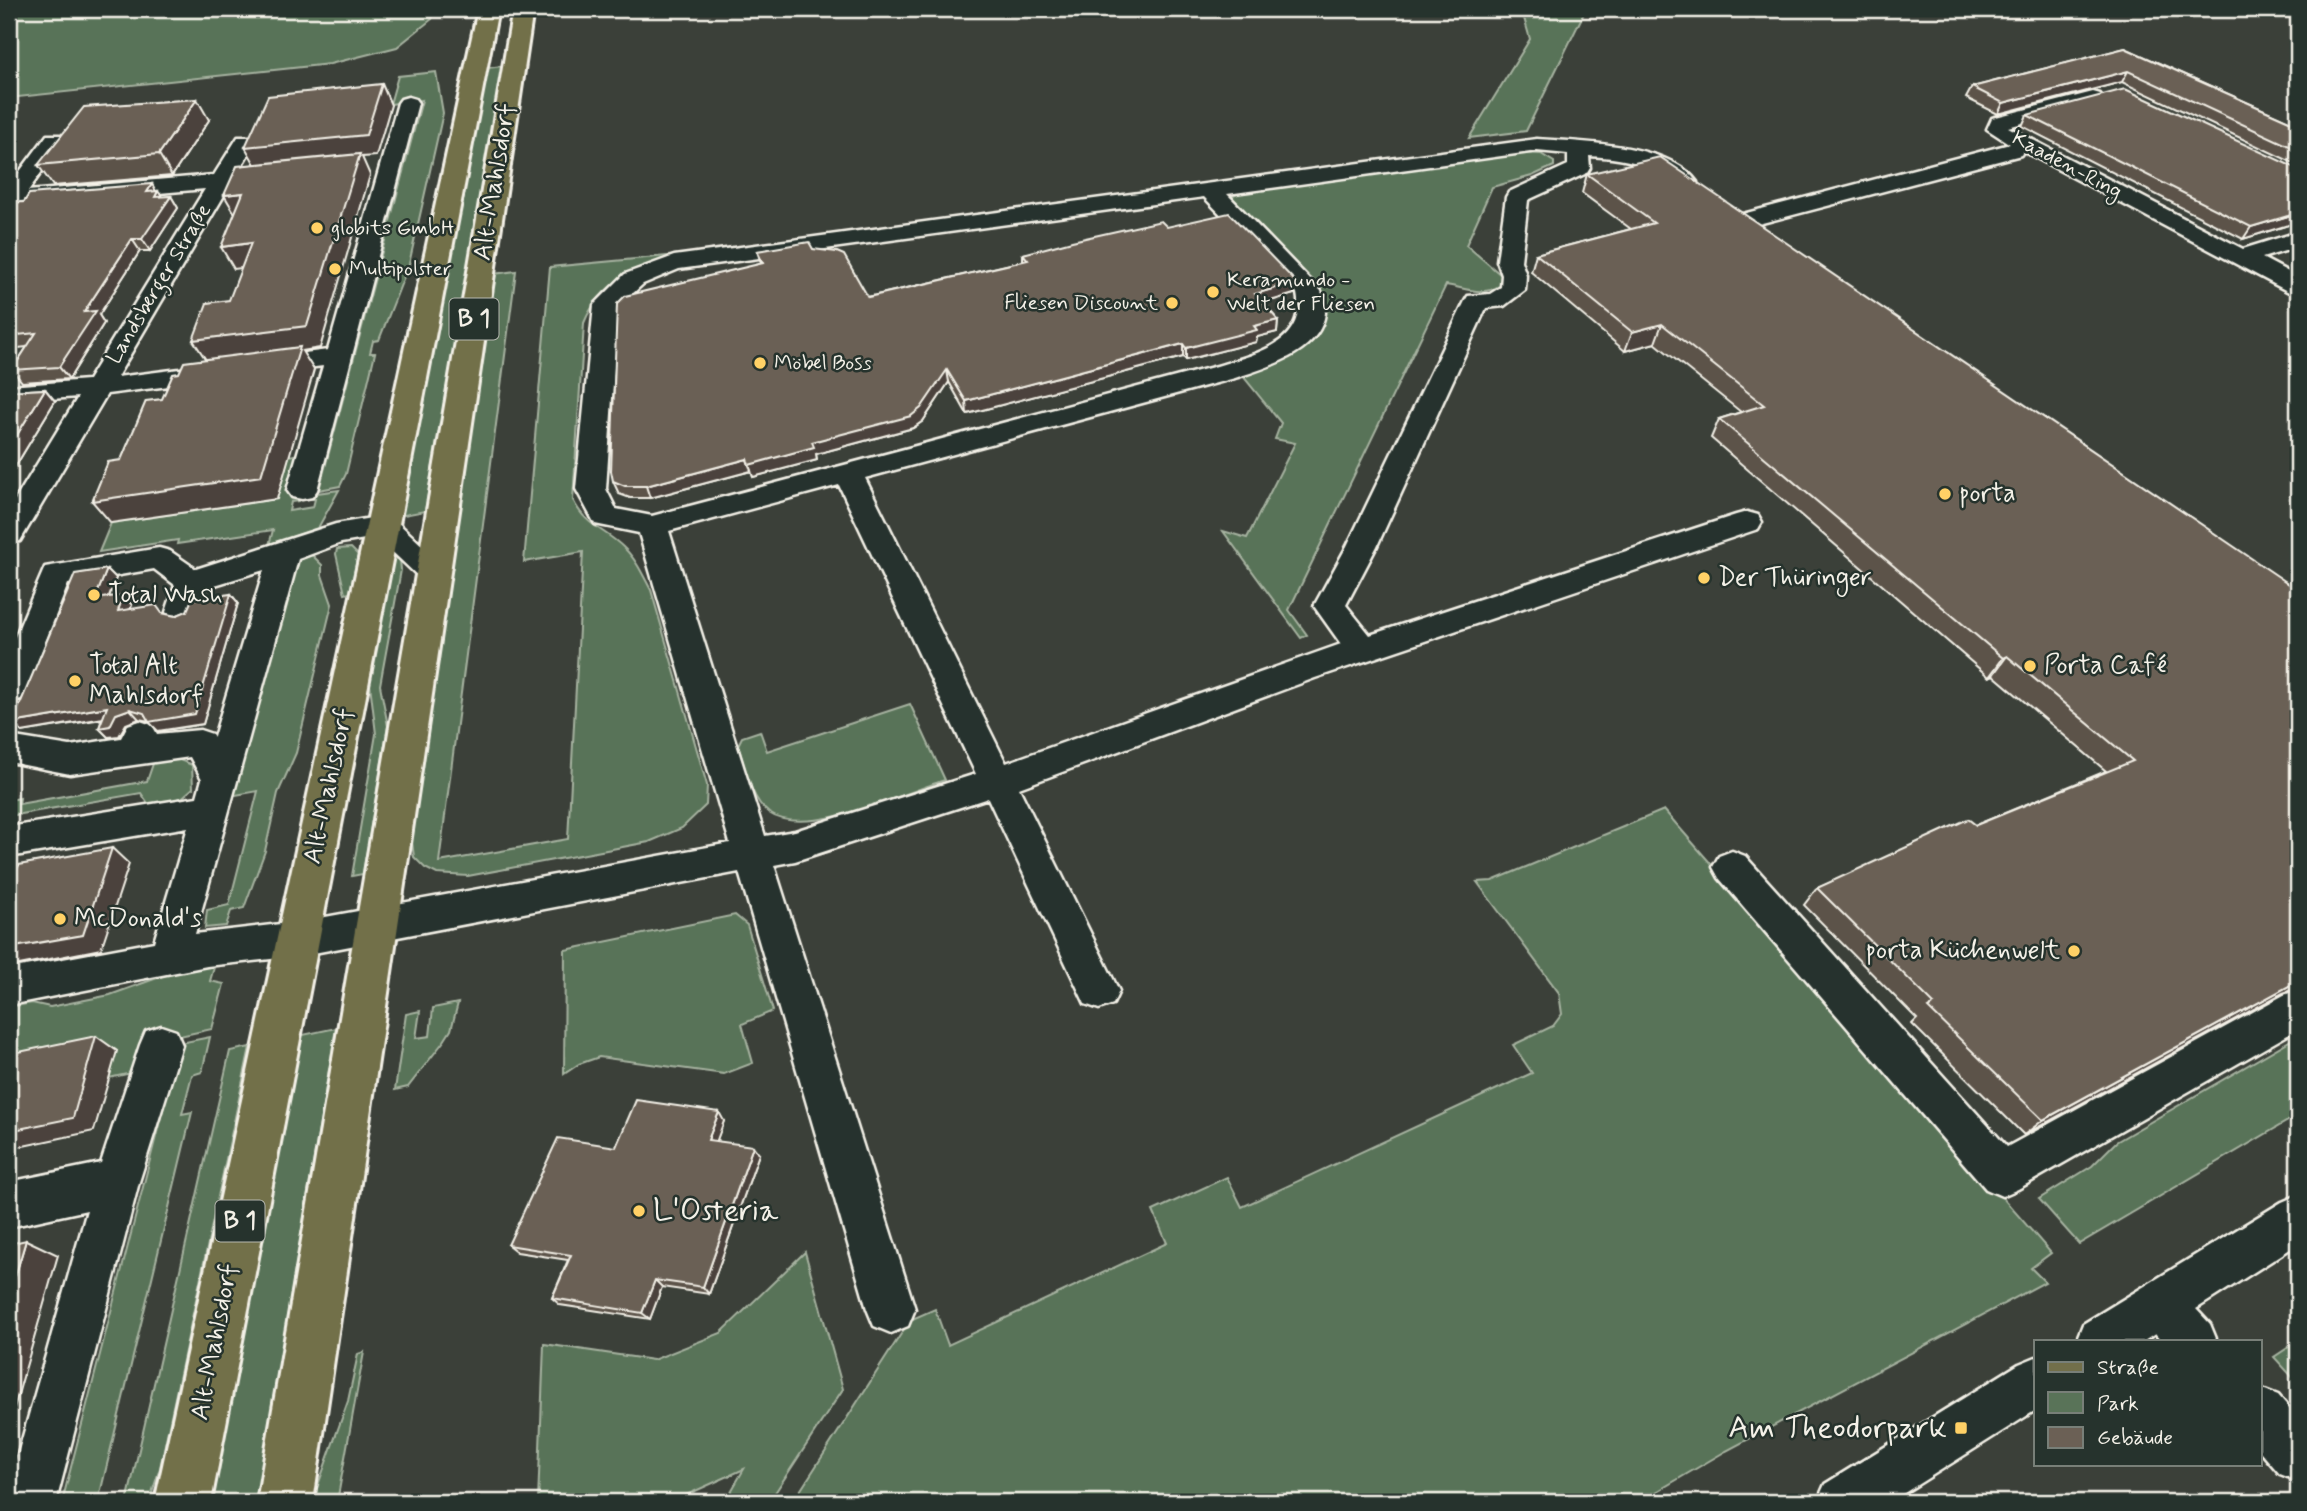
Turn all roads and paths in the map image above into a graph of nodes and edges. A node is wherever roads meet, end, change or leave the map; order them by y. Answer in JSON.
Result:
{"nodes":[{"id":1,"x":488,"y":9,"type":"edge"},
{"id":2,"x":523,"y":9,"type":"edge"},
{"id":3,"x":2108,"y":94,"type":"edge"},
{"id":4,"x":408,"y":103,"type":"dead end"},
{"id":5,"x":54,"y":138,"type":"dead end"},
{"id":6,"x":245,"y":141,"type":"edge"},
{"id":7,"x":1578,"y":148,"type":"junction"},
{"id":8,"x":2013,"y":150,"type":"dead end"},
{"id":9,"x":391,"y":164,"type":"junction"},
{"id":10,"x":365,"y":167,"type":"edge"},
{"id":11,"x":260,"y":177,"type":"edge"},
{"id":12,"x":221,"y":181,"type":"junction"},
{"id":13,"x":1210,"y":190,"type":"junction"},
{"id":14,"x":10,"y":198,"type":"edge"},
{"id":15,"x":1725,"y":209,"type":"junction"},
{"id":16,"x":1766,"y":237,"type":"edge"},
{"id":17,"x":2298,"y":239,"type":"edge"},
{"id":18,"x":2242,"y":257,"type":"junction"},
{"id":19,"x":2298,"y":287,"type":"edge"},
{"id":20,"x":338,"y":356,"type":"junction"},
{"id":21,"x":98,"y":387,"type":"junction"},
{"id":22,"x":9,"y":394,"type":"edge"},
{"id":23,"x":849,"y":475,"type":"junction"},
{"id":24,"x":302,"y":490,"type":"dead end"},
{"id":25,"x":1747,"y":522,"type":"dead end"},
{"id":26,"x":383,"y":526,"type":"junction"},
{"id":27,"x":652,"y":526,"type":"junction"},
{"id":28,"x":9,"y":534,"type":"edge"},
{"id":29,"x":284,"y":553,"type":"junction"},
{"id":30,"x":433,"y":573,"type":"junction"},
{"id":31,"x":192,"y":581,"type":"junction"},
{"id":32,"x":182,"y":612,"type":"edge"},
{"id":33,"x":1363,"y":649,"type":"junction"},
{"id":34,"x":9,"y":690,"type":"edge"},
{"id":35,"x":9,"y":748,"type":"edge"},
{"id":36,"x":997,"y":781,"type":"junction"},
{"id":37,"x":214,"y":793,"type":"junction"},
{"id":38,"x":9,"y":842,"type":"edge"},
{"id":39,"x":752,"y":852,"type":"junction"},
{"id":40,"x":1732,"y":867,"type":"dead end"},
{"id":41,"x":377,"y":924,"type":"junction"},
{"id":42,"x":298,"y":939,"type":"junction"},
{"id":43,"x":169,"y":957,"type":"junction"},
{"id":44,"x":9,"y":987,"type":"edge"},
{"id":45,"x":1099,"y":991,"type":"dead end"},
{"id":46,"x":2298,"y":1008,"type":"edge"},
{"id":47,"x":161,"y":1045,"type":"dead end"},
{"id":48,"x":117,"y":1182,"type":"junction"},
{"id":49,"x":9,"y":1204,"type":"edge"},
{"id":50,"x":2298,"y":1217,"type":"edge"},
{"id":51,"x":2159,"y":1304,"type":"junction"},
{"id":52,"x":891,"y":1309,"type":"dead end"},
{"id":53,"x":2101,"y":1340,"type":"edge"},
{"id":54,"x":2192,"y":1340,"type":"edge"},
{"id":55,"x":2034,"y":1382,"type":"edge"},
{"id":56,"x":2262,"y":1415,"type":"edge"},
{"id":57,"x":2298,"y":1455,"type":"edge"},
{"id":58,"x":30,"y":1502,"type":"edge"},
{"id":59,"x":183,"y":1502,"type":"edge"},
{"id":60,"x":285,"y":1502,"type":"edge"},
{"id":61,"x":1843,"y":1502,"type":"edge"}],
"edges":[{"from":1,"to":26,"type":"main road","name":"Alt-Mahlsdorf","number":"B 1"},
{"from":2,"to":30,"type":"main road","name":"Alt-Mahlsdorf","number":"B 1"},
{"from":3,"to":18,"type":"street","name":"Kaaden-Ring"},
{"from":4,"to":9,"type":"street"},
{"from":5,"to":14,"type":"street","name":"Landsberger Straße"},
{"from":6,"to":12,"type":"street","name":"Landsberger Straße"},
{"from":7,"to":13,"type":"street"},
{"from":7,"to":15,"type":"street"},
{"from":7,"to":33,"type":"street"},
{"from":8,"to":15,"type":"street"},
{"from":9,"to":10,"type":"street"},
{"from":9,"to":20,"type":"street"},
{"from":11,"to":12,"type":"street","name":"Landsberger Straße"},
{"from":12,"to":14,"type":"street","name":"Landsberger Straße"},
{"from":12,"to":21,"type":"street","name":"Landsberger Straße"},
{"from":13,"to":23,"type":"street"},
{"from":13,"to":27,"type":"street"},
{"from":15,"to":16,"type":"street"},
{"from":17,"to":18,"type":"street"},
{"from":18,"to":19,"type":"street","name":"Kaaden-Ring"},
{"from":20,"to":21,"type":"street","name":"Landsberger Straße"},
{"from":20,"to":24,"type":"street"},
{"from":21,"to":22,"type":"street","name":"Landsberger Straße"},
{"from":21,"to":28,"type":"street","name":"Landsberger Straße"},
{"from":23,"to":27,"type":"street"},
{"from":23,"to":36,"type":"street"},
{"from":25,"to":33,"type":"street"},
{"from":26,"to":29,"type":"street"},
{"from":26,"to":30,"type":"street"},
{"from":26,"to":42,"type":"main road","name":"Alt-Mahlsdorf","number":"B 1"},
{"from":27,"to":39,"type":"street"},
{"from":29,"to":31,"type":"street"},
{"from":29,"to":37,"type":"street"},
{"from":30,"to":41,"type":"main road","name":"Alt-Mahlsdorf","number":"B 1"},
{"from":31,"to":32,"type":"street"},
{"from":31,"to":34,"type":"street"},
{"from":33,"to":36,"type":"street"},
{"from":35,"to":37,"type":"street"},
{"from":36,"to":39,"type":"street"},
{"from":36,"to":45,"type":"street"},
{"from":37,"to":38,"type":"street"},
{"from":37,"to":43,"type":"street"},
{"from":39,"to":41,"type":"street"},
{"from":39,"to":52,"type":"street"},
{"from":40,"to":46,"type":"street"},
{"from":41,"to":42,"type":"street"},
{"from":41,"to":60,"type":"main road","name":"Alt-Mahlsdorf","number":"B 1"},
{"from":42,"to":43,"type":"street"},
{"from":42,"to":59,"type":"main road","name":"Alt-Mahlsdorf","number":"B 1"},
{"from":43,"to":44,"type":"street"},
{"from":47,"to":48,"type":"street"},
{"from":48,"to":49,"type":"street"},
{"from":48,"to":58,"type":"street"},
{"from":50,"to":51,"type":"street"},
{"from":51,"to":53,"type":"street"},
{"from":51,"to":54,"type":"street"},
{"from":55,"to":61,"type":"street"},
{"from":56,"to":57,"type":"street"}]}
